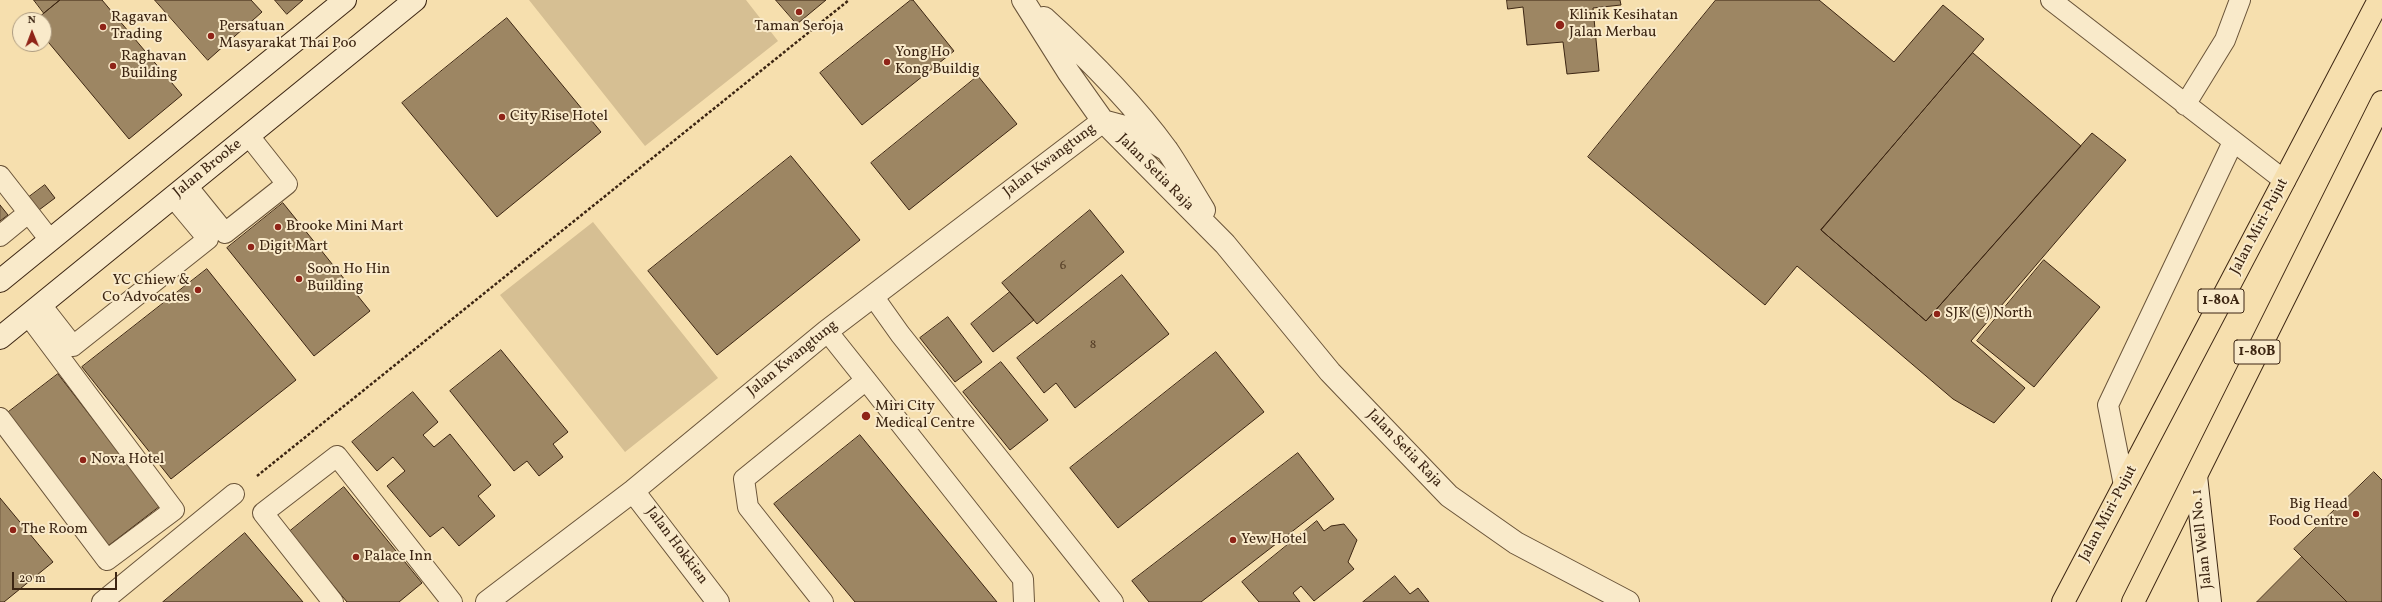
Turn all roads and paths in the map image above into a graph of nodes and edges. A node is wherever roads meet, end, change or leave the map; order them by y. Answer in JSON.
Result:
{"nodes":[{"id":1,"x":345,"y":0,"type":"edge"},
{"id":2,"x":415,"y":0,"type":"edge"},
{"id":3,"x":849,"y":0,"type":"edge"},
{"id":4,"x":1023,"y":0,"type":"edge"},
{"id":5,"x":2051,"y":0,"type":"edge"},
{"id":6,"x":2240,"y":0,"type":"edge"},
{"id":7,"x":2379,"y":0,"type":"edge"},
{"id":8,"x":1075,"y":47,"type":"junction"},
{"id":9,"x":2382,"y":102,"type":"edge"},
{"id":10,"x":2184,"y":105,"type":"junction"},
{"id":11,"x":1103,"y":121,"type":"junction"},
{"id":12,"x":249,"y":136,"type":"junction"},
{"id":13,"x":2233,"y":142,"type":"junction"},
{"id":14,"x":1167,"y":150,"type":"junction"},
{"id":15,"x":0,"y":176,"type":"edge"},
{"id":16,"x":2285,"y":181,"type":"junction"},
{"id":17,"x":180,"y":191,"type":"junction"},
{"id":18,"x":28,"y":213,"type":"junction"},
{"id":19,"x":0,"y":236,"type":"edge"},
{"id":20,"x":50,"y":240,"type":"junction"},
{"id":21,"x":1225,"y":244,"type":"junction"},
{"id":22,"x":0,"y":281,"type":"edge"},
{"id":23,"x":873,"y":296,"type":"junction"},
{"id":24,"x":34,"y":310,"type":"junction"},
{"id":25,"x":827,"y":331,"type":"junction"},
{"id":26,"x":0,"y":338,"type":"edge"},
{"id":27,"x":866,"y":380,"type":"junction"},
{"id":28,"x":0,"y":418,"type":"edge"},
{"id":29,"x":2196,"y":476,"type":"junction"},
{"id":30,"x":2124,"y":485,"type":"junction"},
{"id":31,"x":633,"y":491,"type":"junction"},
{"id":32,"x":234,"y":494,"type":"joint"},
{"id":33,"x":102,"y":602,"type":"edge"},
{"id":34,"x":333,"y":602,"type":"edge"},
{"id":35,"x":452,"y":602,"type":"edge"},
{"id":36,"x":488,"y":602,"type":"edge"},
{"id":37,"x":718,"y":602,"type":"edge"},
{"id":38,"x":823,"y":602,"type":"edge"},
{"id":39,"x":1024,"y":602,"type":"edge"},
{"id":40,"x":1113,"y":602,"type":"edge"},
{"id":41,"x":1628,"y":602,"type":"edge"},
{"id":42,"x":2063,"y":602,"type":"edge"},
{"id":43,"x":2133,"y":602,"type":"edge"},
{"id":44,"x":2210,"y":602,"type":"edge"}],
"edges":[{"from":1,"to":20,"type":"street"},
{"from":2,"to":12,"type":"street","name":"Jalan Brooke"},
{"from":3,"to":32,"type":"path"},
{"from":4,"to":8,"type":"street","name":"Jalan Setia Raja"},
{"from":4,"to":11,"type":"street","name":"Jalan Setia Raja"},
{"from":5,"to":10,"type":"lane"},
{"from":6,"to":10,"type":"lane"},
{"from":7,"to":16,"type":"highway","name":"Jalan Miri-Pujut","number":"1-80A"},
{"from":8,"to":11,"type":"street","name":"Jalan Kwangtung"},
{"from":8,"to":14,"type":"street","name":"Jalan Setia Raja"},
{"from":9,"to":29,"type":"highway","number":"1-80B"},
{"from":10,"to":13,"type":"lane"},
{"from":11,"to":14,"type":"street","name":"Jalan Kwangtung"},
{"from":11,"to":21,"type":"street","name":"Jalan Setia Raja"},
{"from":11,"to":23,"type":"street","name":"Jalan Kwangtung"},
{"from":12,"to":17,"type":"street","name":"Jalan Brooke"},
{"from":12,"to":17,"type":"lane"},
{"from":13,"to":16,"type":"lane"},
{"from":13,"to":30,"type":"lane"},
{"from":14,"to":21,"type":"street","name":"Jalan Setia Raja"},
{"from":15,"to":18,"type":"lane"},
{"from":16,"to":30,"type":"highway","name":"Jalan Miri-Pujut","number":"1-80A"},
{"from":17,"to":24,"type":"street","name":"Jalan Brooke"},
{"from":17,"to":24,"type":"lane"},
{"from":18,"to":19,"type":"lane"},
{"from":18,"to":20,"type":"lane"},
{"from":20,"to":22,"type":"street"},
{"from":21,"to":41,"type":"street","name":"Jalan Setia Raja"},
{"from":23,"to":25,"type":"street","name":"Jalan Kwangtung"},
{"from":23,"to":40,"type":"lane"},
{"from":24,"to":26,"type":"street","name":"Jalan Brooke"},
{"from":24,"to":28,"type":"lane"},
{"from":25,"to":27,"type":"lane"},
{"from":25,"to":31,"type":"street","name":"Jalan Kwangtung"},
{"from":27,"to":38,"type":"lane"},
{"from":27,"to":39,"type":"lane"},
{"from":29,"to":43,"type":"highway","number":"1-80B"},
{"from":29,"to":44,"type":"street","name":"Jalan Well No. 1"},
{"from":30,"to":42,"type":"highway","name":"Jalan Miri-Pujut","number":"1-80A"},
{"from":31,"to":36,"type":"street","name":"Jalan Kwangtung"},
{"from":31,"to":37,"type":"street","name":"Jalan Hokkien"},
{"from":32,"to":33,"type":"lane"},
{"from":34,"to":35,"type":"lane"}]}
